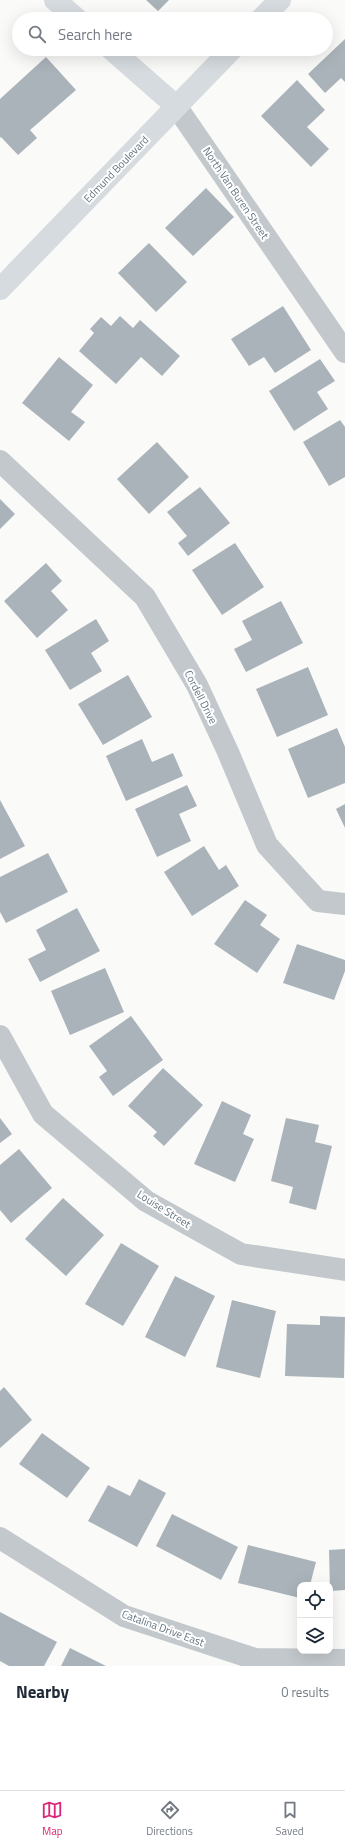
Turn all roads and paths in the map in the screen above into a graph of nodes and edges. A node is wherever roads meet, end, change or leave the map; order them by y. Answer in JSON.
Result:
{"nodes":[{"id":1,"x":55,"y":0,"type":"edge"},
{"id":2,"x":280,"y":0,"type":"edge"},
{"id":3,"x":69,"y":12,"type":"edge"},
{"id":4,"x":268,"y":12,"type":"edge"},
{"id":5,"x":119,"y":56,"type":"edge"},
{"id":6,"x":225,"y":56,"type":"edge"},
{"id":7,"x":176,"y":106,"type":"junction"},
{"id":8,"x":0,"y":289,"type":"edge"},
{"id":9,"x":345,"y":352,"type":"edge"},
{"id":10,"x":0,"y":461,"type":"edge"},
{"id":11,"x":345,"y":904,"type":"edge"},
{"id":12,"x":0,"y":1036,"type":"edge"},
{"id":13,"x":345,"y":1270,"type":"edge"},
{"id":14,"x":0,"y":1538,"type":"edge"},
{"id":15,"x":345,"y":1660,"type":"edge"}],
"edges":[{"from":1,"to":3,"type":"main road"},
{"from":2,"to":4,"type":"main road"},
{"from":5,"to":7,"type":"main road","name":"North Van Buren Street"},
{"from":6,"to":7,"type":"main road","name":"Edmund Boulevard"},
{"from":7,"to":8,"type":"main road","name":"Edmund Boulevard"},
{"from":7,"to":9,"type":"street","name":"North Van Buren Street"},
{"from":10,"to":11,"type":"street","name":"Cordell Drive"},
{"from":12,"to":13,"type":"street","name":"Louise Street"},
{"from":14,"to":15,"type":"street","name":"Catalina Drive East"}]}
